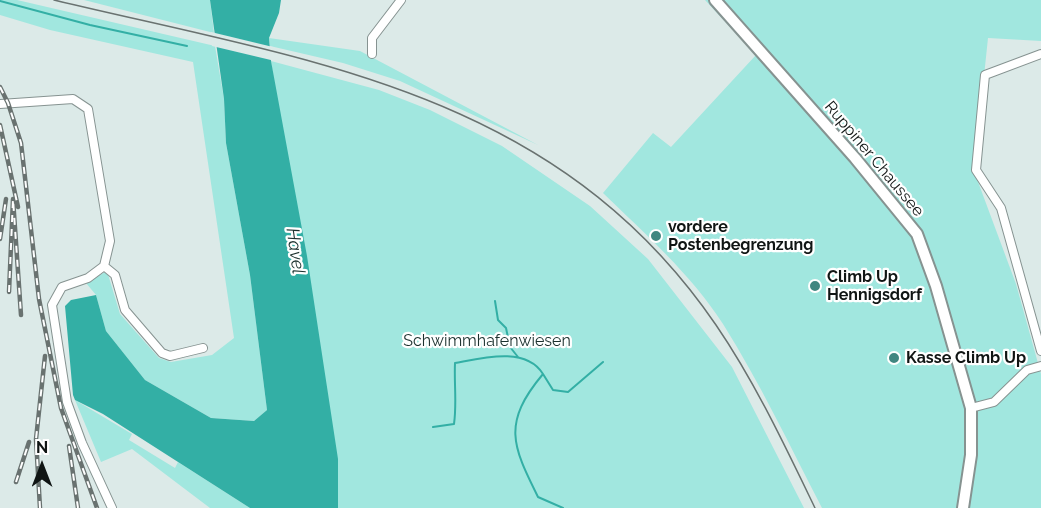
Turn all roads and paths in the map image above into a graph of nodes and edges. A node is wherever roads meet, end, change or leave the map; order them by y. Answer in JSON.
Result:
{"nodes":[{"id":1,"x":401,"y":0,"type":"edge"},
{"id":2,"x":715,"y":0,"type":"edge"},
{"id":3,"x":372,"y":54,"type":"dead end"},
{"id":4,"x":1041,"y":54,"type":"edge"},
{"id":5,"x":0,"y":104,"type":"edge"},
{"id":6,"x":104,"y":266,"type":"junction"},
{"id":7,"x":203,"y":348,"type":"dead end"},
{"id":8,"x":1041,"y":351,"type":"edge"},
{"id":9,"x":1041,"y":366,"type":"edge"},
{"id":10,"x":971,"y":408,"type":"junction"},
{"id":11,"x":112,"y":508,"type":"edge"},
{"id":12,"x":963,"y":508,"type":"edge"}],
"edges":[{"from":1,"to":3,"type":"street"},
{"from":2,"to":10,"type":"main road","name":"Ruppiner Chaussee"},
{"from":4,"to":8,"type":"street"},
{"from":5,"to":6,"type":"street"},
{"from":6,"to":7,"type":"street"},
{"from":6,"to":11,"type":"street"},
{"from":9,"to":10,"type":"street"},
{"from":10,"to":12,"type":"main road","name":"Ruppiner Chaussee"}]}
